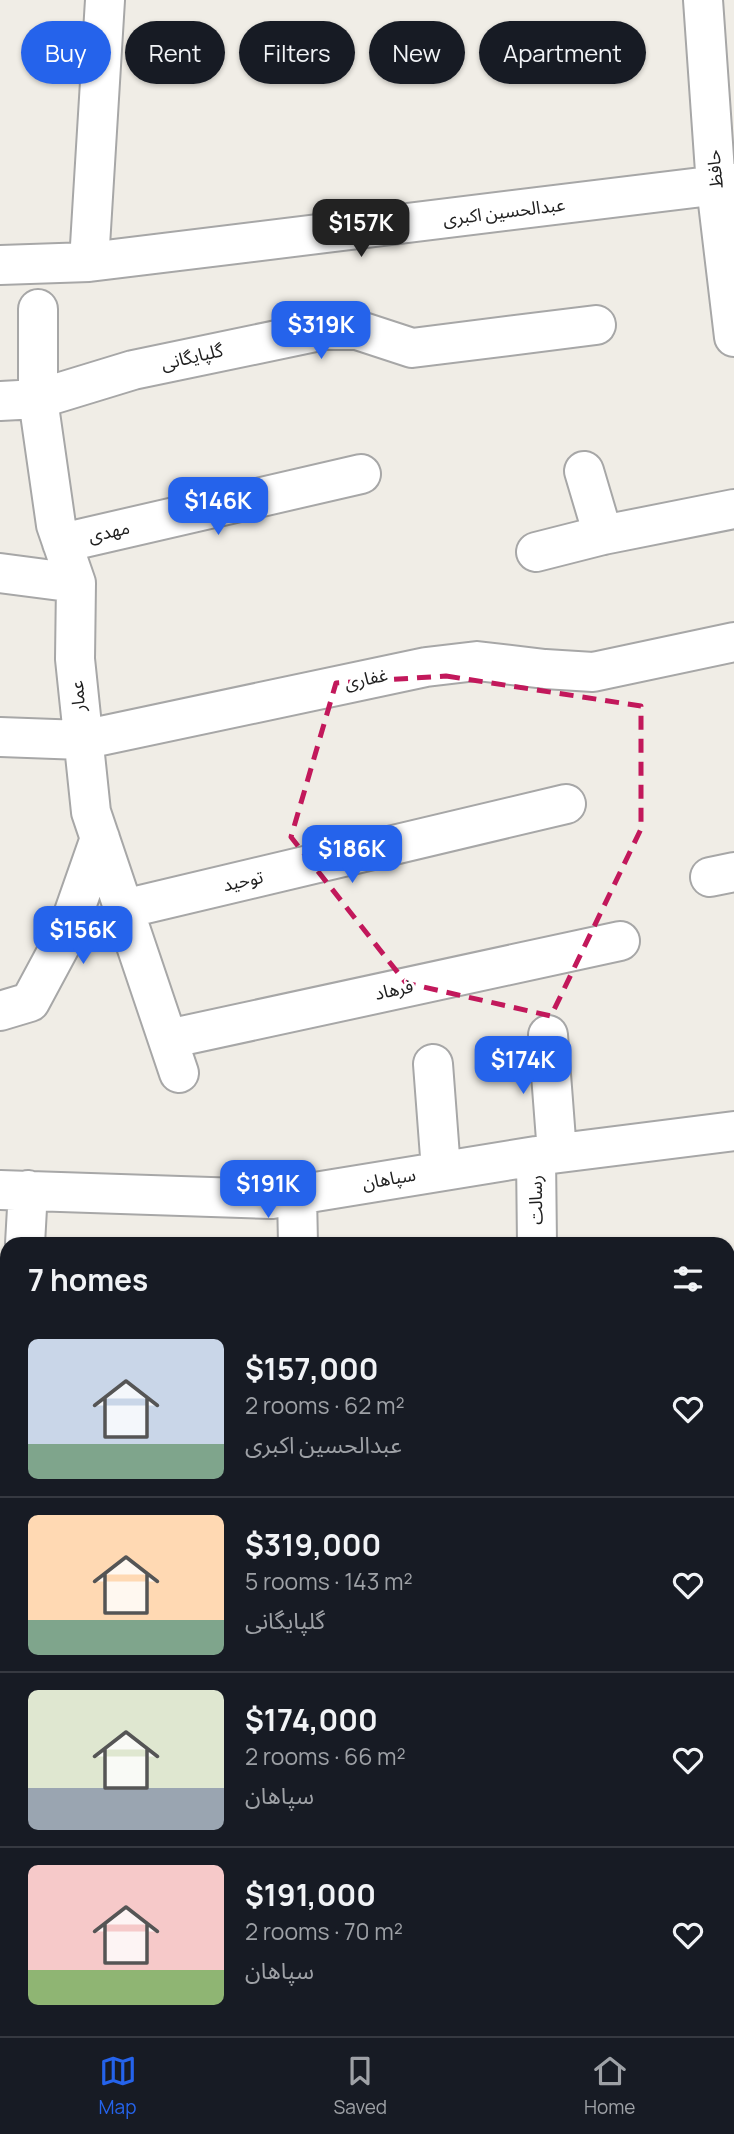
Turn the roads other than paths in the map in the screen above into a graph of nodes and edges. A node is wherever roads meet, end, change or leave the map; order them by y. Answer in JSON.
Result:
{"nodes":[{"id":1,"x":105,"y":0,"type":"edge"},
{"id":2,"x":703,"y":0,"type":"edge"},
{"id":3,"x":725,"y":184,"type":"edge"},
{"id":4,"x":89,"y":262,"type":"junction"},
{"id":5,"x":0,"y":265,"type":"edge"},
{"id":6,"x":38,"y":309,"type":"dead end"},
{"id":7,"x":596,"y":325,"type":"dead end"},
{"id":8,"x":734,"y":337,"type":"edge"},
{"id":9,"x":38,"y":399,"type":"junction"},
{"id":10,"x":0,"y":401,"type":"edge"},
{"id":11,"x":584,"y":471,"type":"dead end"},
{"id":12,"x":361,"y":474,"type":"dead end"},
{"id":13,"x":734,"y":509,"type":"edge"},
{"id":14,"x":603,"y":535,"type":"junction"},
{"id":15,"x":62,"y":542,"type":"junction"},
{"id":16,"x":536,"y":552,"type":"dead end"},
{"id":17,"x":0,"y":573,"type":"edge"},
{"id":18,"x":76,"y":583,"type":"junction"},
{"id":19,"x":734,"y":642,"type":"edge"},
{"id":20,"x":0,"y":737,"type":"edge"},
{"id":21,"x":82,"y":740,"type":"junction"},
{"id":22,"x":566,"y":804,"type":"dead end"},
{"id":23,"x":100,"y":838,"type":"junction"},
{"id":24,"x":124,"y":909,"type":"junction"},
{"id":25,"x":620,"y":941,"type":"dead end"},
{"id":26,"x":0,"y":1011,"type":"edge"},
{"id":27,"x":548,"y":1035,"type":"dead end"},
{"id":28,"x":174,"y":1056,"type":"joint"},
{"id":29,"x":433,"y":1065,"type":"dead end"},
{"id":30,"x":734,"y":1131,"type":"edge"},
{"id":31,"x":546,"y":1155,"type":"junction"},
{"id":32,"x":441,"y":1170,"type":"junction"},
{"id":33,"x":14,"y":1190,"type":"edge"},
{"id":34,"x":297,"y":1195,"type":"junction"},
{"id":35,"x":24,"y":1237,"type":"edge"},
{"id":36,"x":298,"y":1237,"type":"edge"},
{"id":37,"x":538,"y":1237,"type":"edge"}],
"edges":[{"from":1,"to":4,"type":"street"},
{"from":2,"to":3,"type":"street","name":"حافظ"},
{"from":3,"to":4,"type":"street","name":"عبدالحسین اکبری"},
{"from":3,"to":8,"type":"street","name":"حافظ"},
{"from":4,"to":5,"type":"street","name":"عبدالحسین اکبری"},
{"from":6,"to":9,"type":"street","name":"عمار"},
{"from":7,"to":9,"type":"street","name":"گلپایگانی"},
{"from":9,"to":10,"type":"street","name":"گلپایگانی"},
{"from":9,"to":15,"type":"street","name":"عمار"},
{"from":11,"to":14,"type":"street"},
{"from":12,"to":15,"type":"street","name":"مهدی"},
{"from":13,"to":14,"type":"street"},
{"from":14,"to":16,"type":"street"},
{"from":15,"to":18,"type":"street","name":"عمار"},
{"from":17,"to":18,"type":"street"},
{"from":18,"to":21,"type":"street","name":"عمار"},
{"from":19,"to":21,"type":"street","name":"غفاری"},
{"from":20,"to":21,"type":"street","name":"غفاری"},
{"from":21,"to":23,"type":"street","name":"عمار"},
{"from":22,"to":24,"type":"street","name":"توحید"},
{"from":23,"to":24,"type":"street","name":"عمار"},
{"from":23,"to":26,"type":"street"},
{"from":24,"to":28,"type":"street","name":"عمار"},
{"from":25,"to":28,"type":"street","name":"فرهاد"},
{"from":27,"to":31,"type":"street","name":"رسالت"},
{"from":29,"to":32,"type":"street"},
{"from":30,"to":31,"type":"street","name":"سپاهان"},
{"from":31,"to":32,"type":"street","name":"سپاهان"},
{"from":31,"to":37,"type":"street","name":"رسالت"},
{"from":32,"to":34,"type":"street","name":"سپاهان"},
{"from":33,"to":34,"type":"street","name":"سپاهان"},
{"from":33,"to":35,"type":"street"},
{"from":34,"to":36,"type":"street"}]}
